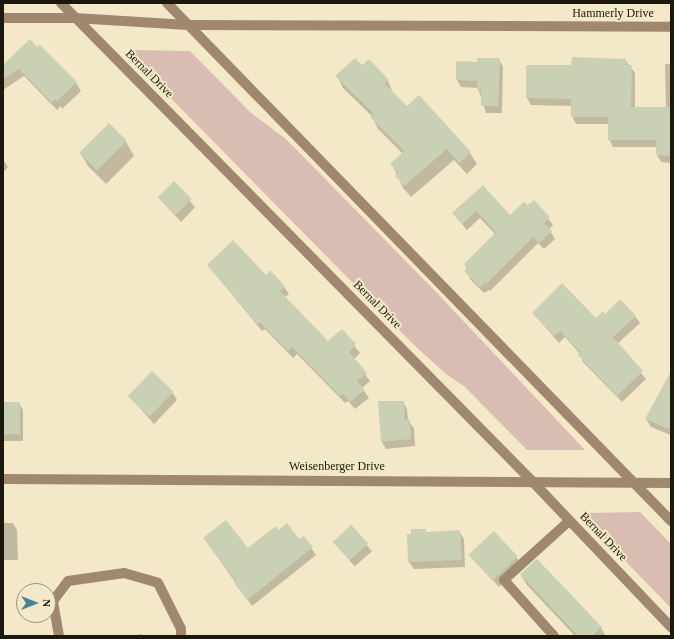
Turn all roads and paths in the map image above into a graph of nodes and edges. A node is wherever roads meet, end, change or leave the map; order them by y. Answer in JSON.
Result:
{"nodes":[{"id":1,"x":61,"y":3,"type":"edge"},
{"id":2,"x":167,"y":3,"type":"edge"},
{"id":3,"x":3,"y":18,"type":"edge"},
{"id":4,"x":75,"y":18,"type":"junction"},
{"id":5,"x":188,"y":25,"type":"junction"},
{"id":6,"x":671,"y":27,"type":"edge"},
{"id":7,"x":3,"y":479,"type":"edge"},
{"id":8,"x":531,"y":480,"type":"junction"},
{"id":9,"x":635,"y":483,"type":"junction"},
{"id":10,"x":671,"y":483,"type":"edge"},
{"id":11,"x":569,"y":520,"type":"junction"},
{"id":12,"x":671,"y":521,"type":"edge"},
{"id":13,"x":671,"y":627,"type":"edge"},
{"id":14,"x":59,"y":636,"type":"edge"},
{"id":15,"x":181,"y":636,"type":"edge"},
{"id":16,"x":554,"y":636,"type":"edge"}],
"edges":[{"from":1,"to":4,"type":"street","name":"Bernal Drive"},
{"from":2,"to":5,"type":"street"},
{"from":3,"to":4,"type":"street","name":"Hammerly Drive"},
{"from":4,"to":5,"type":"street","name":"Hammerly Drive"},
{"from":4,"to":8,"type":"street","name":"Bernal Drive"},
{"from":5,"to":6,"type":"street","name":"Hammerly Drive"},
{"from":5,"to":9,"type":"street"},
{"from":7,"to":8,"type":"street","name":"Weisenberger Drive"},
{"from":8,"to":9,"type":"street","name":"Weisenberger Drive"},
{"from":8,"to":11,"type":"street","name":"Bernal Drive"},
{"from":9,"to":10,"type":"street","name":"Weisenberger Drive"},
{"from":9,"to":12,"type":"street"},
{"from":11,"to":13,"type":"street","name":"Bernal Drive"},
{"from":11,"to":16,"type":"street"},
{"from":14,"to":15,"type":"street"}]}
